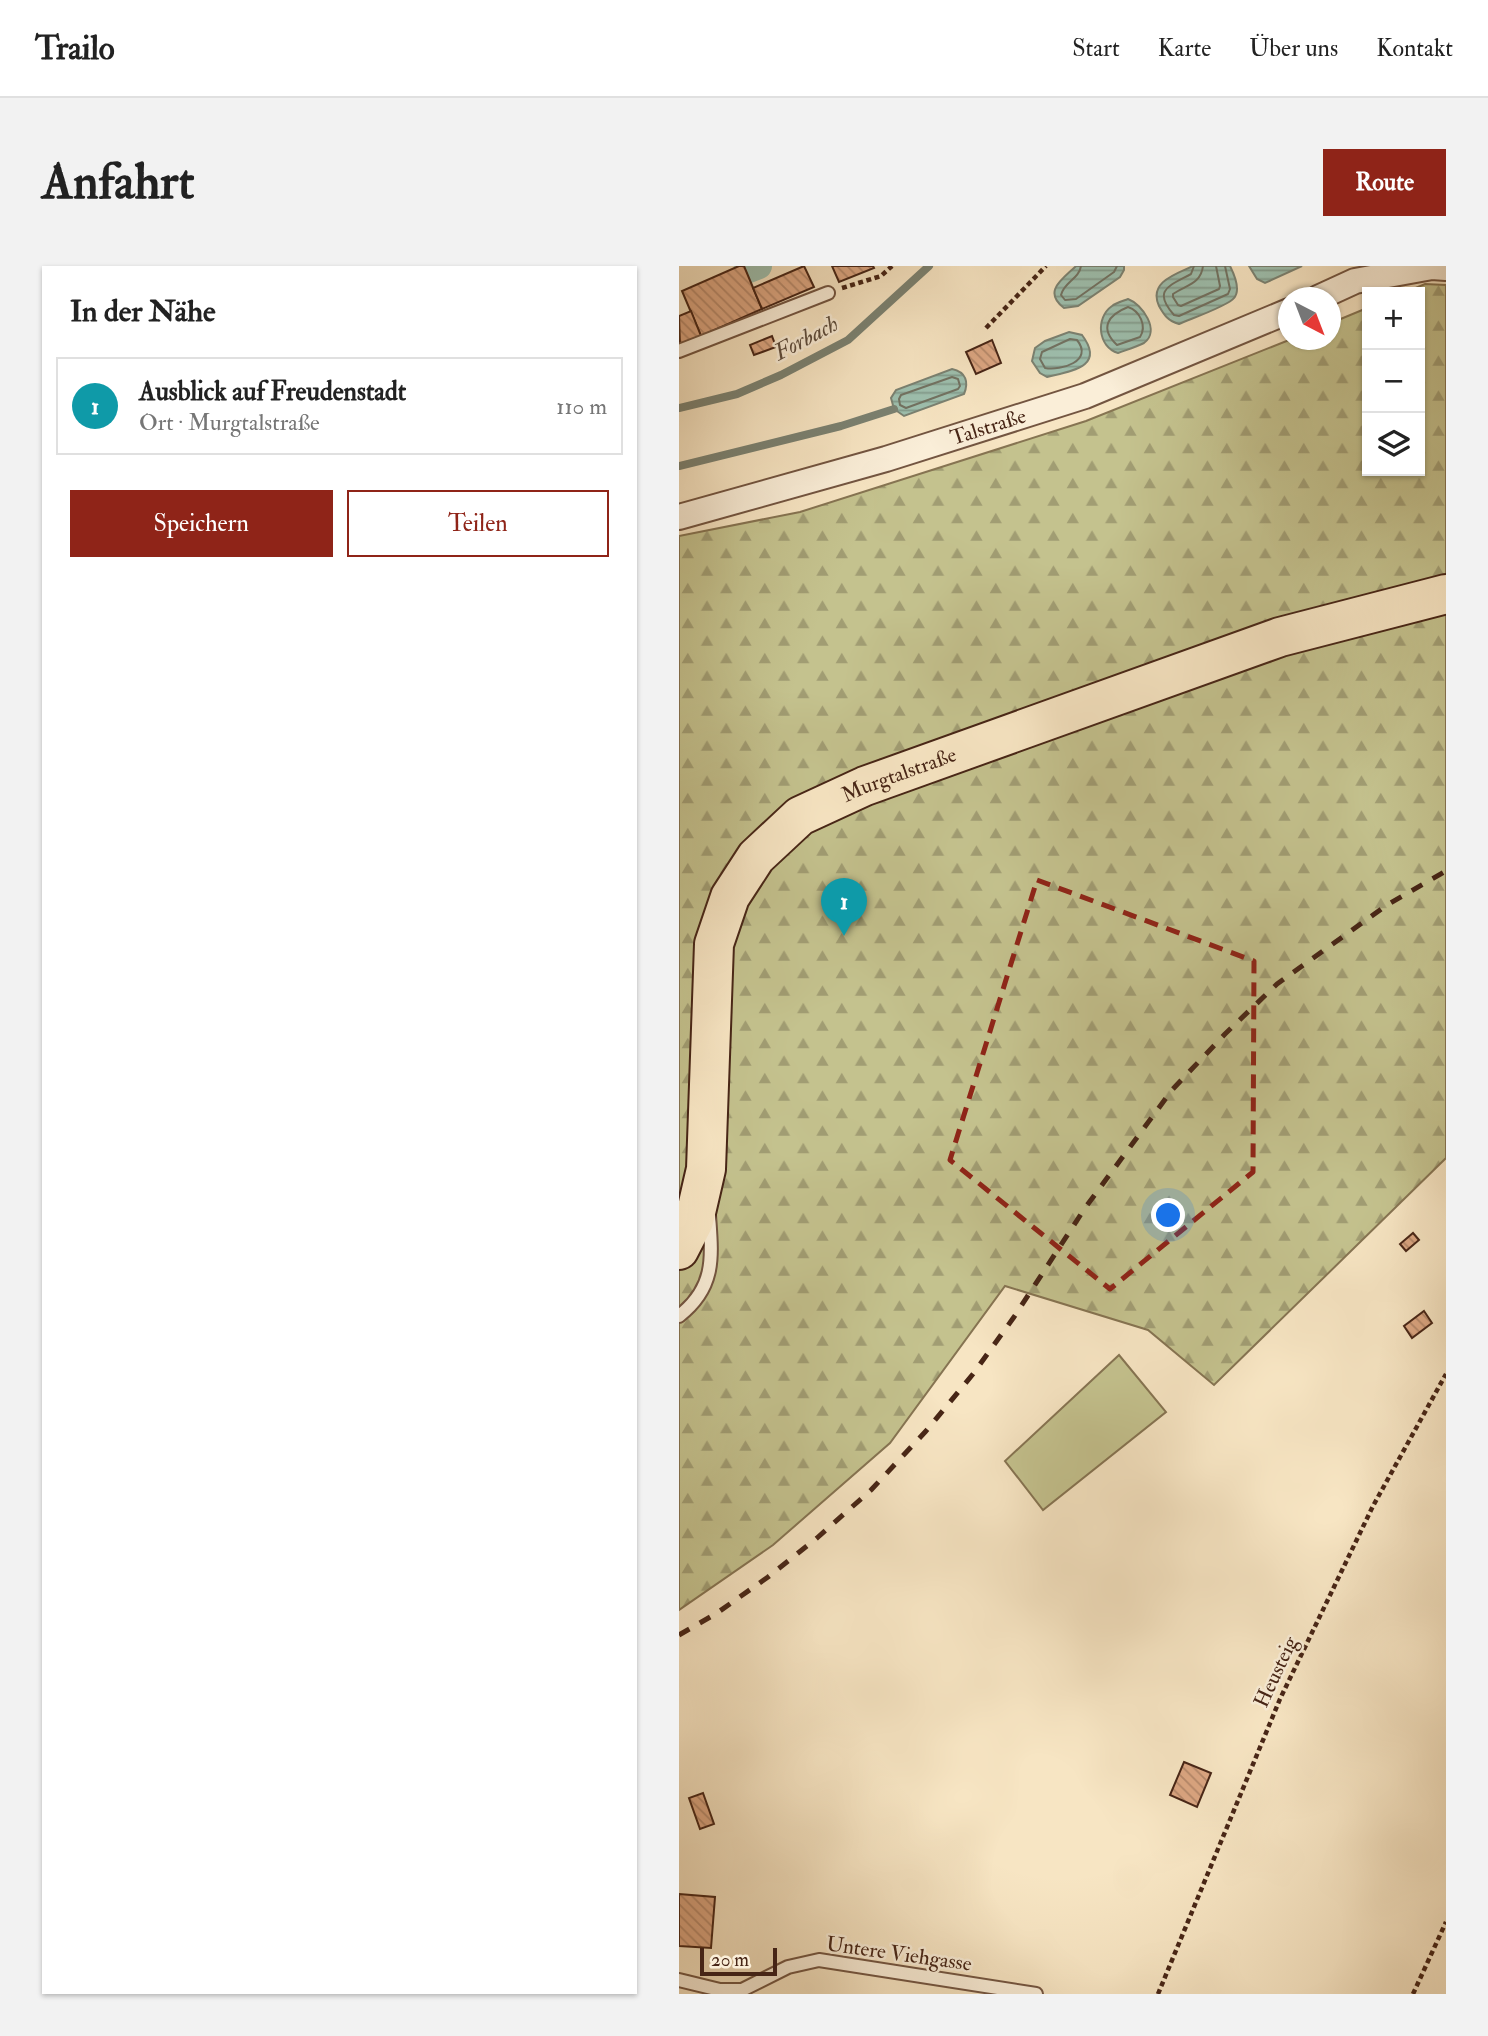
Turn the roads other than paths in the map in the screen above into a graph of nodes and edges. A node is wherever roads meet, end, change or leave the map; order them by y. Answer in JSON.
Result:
{"nodes":[{"id":1,"x":1446,"y":268,"type":"edge"},
{"id":2,"x":1341,"y":287,"type":"edge"},
{"id":3,"x":828,"y":293,"type":"road end"},
{"id":4,"x":1278,"y":316,"type":"edge"},
{"id":5,"x":679,"y":351,"type":"edge"},
{"id":6,"x":679,"y":517,"type":"edge"},
{"id":7,"x":1446,"y":594,"type":"edge"},
{"id":8,"x":706,"y":1169,"type":"junction"},
{"id":9,"x":679,"y":1250,"type":"edge"},
{"id":10,"x":679,"y":1316,"type":"edge"},
{"id":11,"x":679,"y":1980,"type":"edge"},
{"id":12,"x":1036,"y":1994,"type":"edge"}],
"edges":[{"from":1,"to":2,"type":"street"},
{"from":3,"to":5,"type":"lane"},
{"from":4,"to":6,"type":"street","name":"Talstraße"},
{"from":7,"to":8,"type":"main road","name":"Murgtalstraße"},
{"from":8,"to":9,"type":"main road","name":"Murgtalstraße"},
{"from":8,"to":10,"type":"lane"},
{"from":11,"to":12,"type":"lane","name":"Untere Viehgasse"}]}
